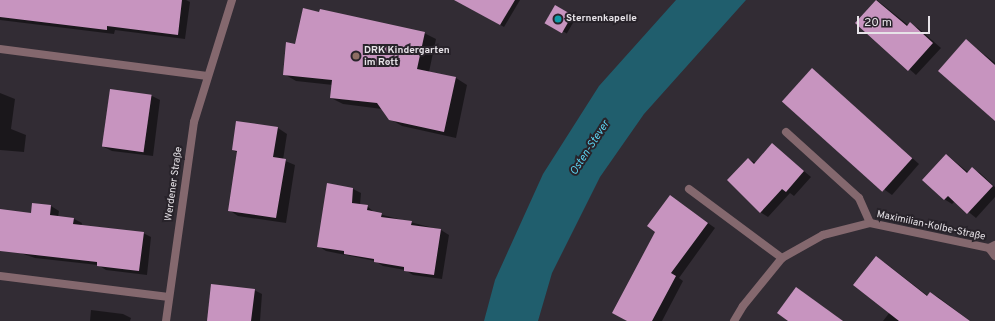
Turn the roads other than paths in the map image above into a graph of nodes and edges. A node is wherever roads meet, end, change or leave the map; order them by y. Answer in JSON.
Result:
{"nodes":[{"id":1,"x":232,"y":0,"type":"edge"},
{"id":2,"x":0,"y":49,"type":"edge"},
{"id":3,"x":207,"y":76,"type":"junction"},
{"id":4,"x":786,"y":132,"type":"dead end"},
{"id":5,"x":689,"y":189,"type":"dead end"},
{"id":6,"x":870,"y":223,"type":"junction"},
{"id":7,"x":992,"y":246,"type":"edge"},
{"id":8,"x":995,"y":256,"type":"edge"},
{"id":9,"x":782,"y":258,"type":"junction"},
{"id":10,"x":0,"y":276,"type":"edge"},
{"id":11,"x":169,"y":297,"type":"junction"},
{"id":12,"x":166,"y":321,"type":"edge"},
{"id":13,"x":734,"y":321,"type":"edge"}],
"edges":[{"from":1,"to":3,"type":"street","name":"Werdener Straße"},
{"from":2,"to":3,"type":"street"},
{"from":3,"to":11,"type":"street","name":"Werdener Straße"},
{"from":4,"to":6,"type":"street","name":"Maximilian-Kolbe-Straße"},
{"from":5,"to":9,"type":"street"},
{"from":6,"to":7,"type":"street","name":"Maximilian-Kolbe-Straße"},
{"from":6,"to":9,"type":"street","name":"Maximilian-Kolbe-Straße"},
{"from":7,"to":8,"type":"street","name":"Maximilian-Kolbe-Straße"},
{"from":9,"to":13,"type":"street","name":"Maximilian-Kolbe-Straße"},
{"from":10,"to":11,"type":"street"},
{"from":11,"to":12,"type":"street","name":"Werdener Straße"}]}
